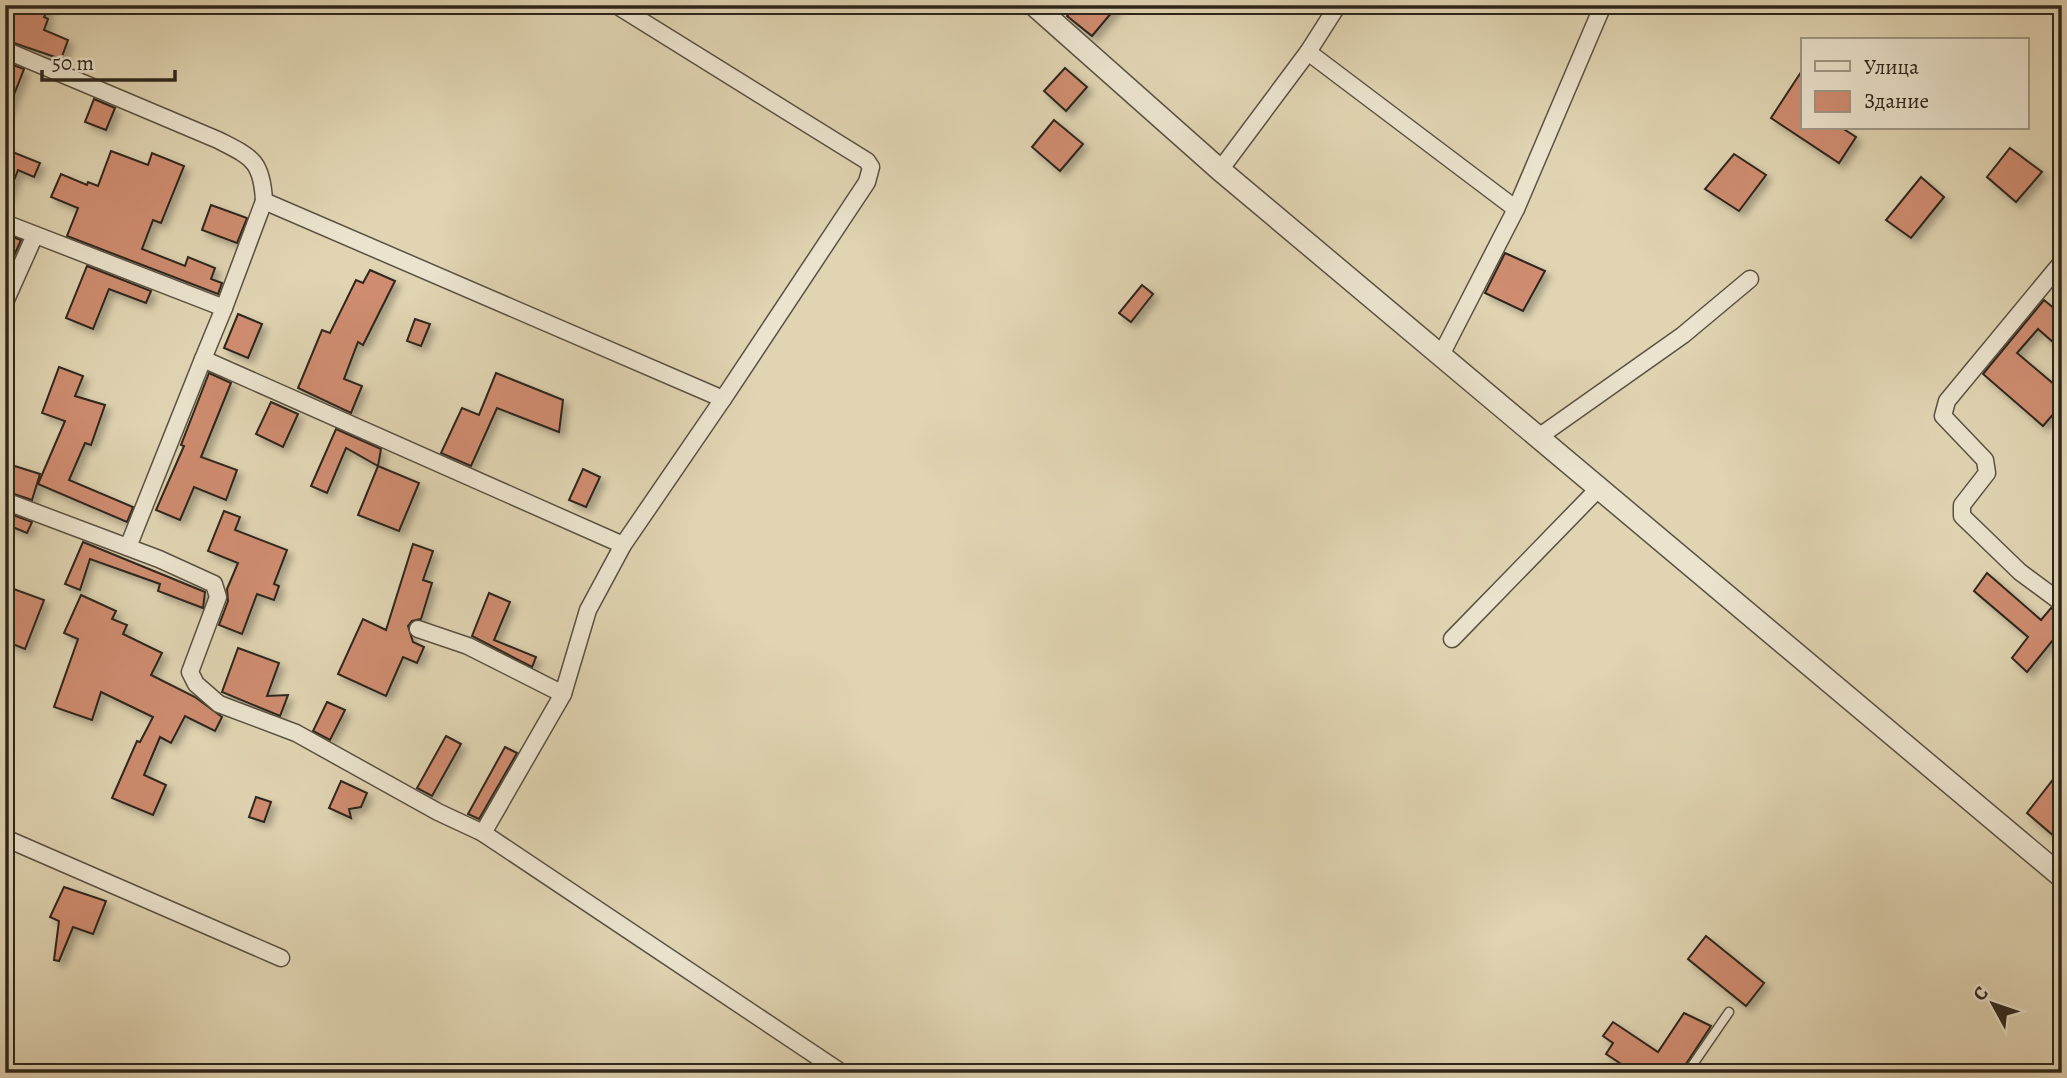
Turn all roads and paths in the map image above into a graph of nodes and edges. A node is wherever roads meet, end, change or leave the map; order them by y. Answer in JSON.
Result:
{"nodes":[{"id":1,"x":616,"y":5,"type":"edge"},
{"id":2,"x":1034,"y":5,"type":"edge"},
{"id":3,"x":1338,"y":5,"type":"edge"},
{"id":4,"x":1603,"y":5,"type":"edge"},
{"id":5,"x":5,"y":50,"type":"edge"},
{"id":6,"x":1308,"y":52,"type":"junction"},
{"id":7,"x":1220,"y":170,"type":"junction"},
{"id":8,"x":264,"y":201,"type":"junction"},
{"id":9,"x":1516,"y":209,"type":"junction"},
{"id":10,"x":5,"y":223,"type":"edge"},
{"id":11,"x":35,"y":235,"type":"junction"},
{"id":12,"x":2062,"y":262,"type":"edge"},
{"id":13,"x":1750,"y":279,"type":"dead end"},
{"id":14,"x":5,"y":302,"type":"edge"},
{"id":15,"x":225,"y":308,"type":"junction"},
{"id":16,"x":1441,"y":355,"type":"junction"},
{"id":17,"x":203,"y":359,"type":"junction"},
{"id":18,"x":723,"y":399,"type":"junction"},
{"id":19,"x":1540,"y":436,"type":"junction"},
{"id":20,"x":1600,"y":488,"type":"junction"},
{"id":21,"x":5,"y":501,"type":"edge"},
{"id":22,"x":624,"y":545,"type":"junction"},
{"id":23,"x":128,"y":547,"type":"junction"},
{"id":24,"x":2062,"y":603,"type":"edge"},
{"id":25,"x":418,"y":629,"type":"dead end"},
{"id":26,"x":1452,"y":639,"type":"dead end"},
{"id":27,"x":563,"y":694,"type":"junction"},
{"id":28,"x":483,"y":833,"type":"junction"},
{"id":29,"x":5,"y":838,"type":"edge"},
{"id":30,"x":2062,"y":877,"type":"edge"},
{"id":31,"x":281,"y":958,"type":"dead end"},
{"id":32,"x":1728,"y":1012,"type":"dead end"},
{"id":33,"x":842,"y":1073,"type":"edge"},
{"id":34,"x":1687,"y":1073,"type":"edge"}],
"edges":[{"from":1,"to":18,"type":"street"},
{"from":2,"to":7,"type":"street"},
{"from":3,"to":6,"type":"street"},
{"from":4,"to":9,"type":"street"},
{"from":5,"to":8,"type":"street"},
{"from":6,"to":7,"type":"street"},
{"from":6,"to":9,"type":"street"},
{"from":7,"to":16,"type":"street"},
{"from":8,"to":15,"type":"street"},
{"from":8,"to":18,"type":"street"},
{"from":9,"to":16,"type":"street"},
{"from":10,"to":11,"type":"street"},
{"from":11,"to":14,"type":"street"},
{"from":11,"to":15,"type":"street"},
{"from":12,"to":24,"type":"street"},
{"from":13,"to":19,"type":"street"},
{"from":15,"to":17,"type":"street"},
{"from":16,"to":19,"type":"street"},
{"from":17,"to":22,"type":"street"},
{"from":17,"to":23,"type":"street"},
{"from":18,"to":22,"type":"street"},
{"from":19,"to":20,"type":"street"},
{"from":20,"to":26,"type":"street"},
{"from":20,"to":30,"type":"street"},
{"from":21,"to":23,"type":"street"},
{"from":22,"to":27,"type":"street"},
{"from":23,"to":28,"type":"street"},
{"from":25,"to":27,"type":"street"},
{"from":27,"to":28,"type":"street"},
{"from":28,"to":33,"type":"street"},
{"from":29,"to":31,"type":"street"},
{"from":32,"to":34,"type":"lane"}]}
